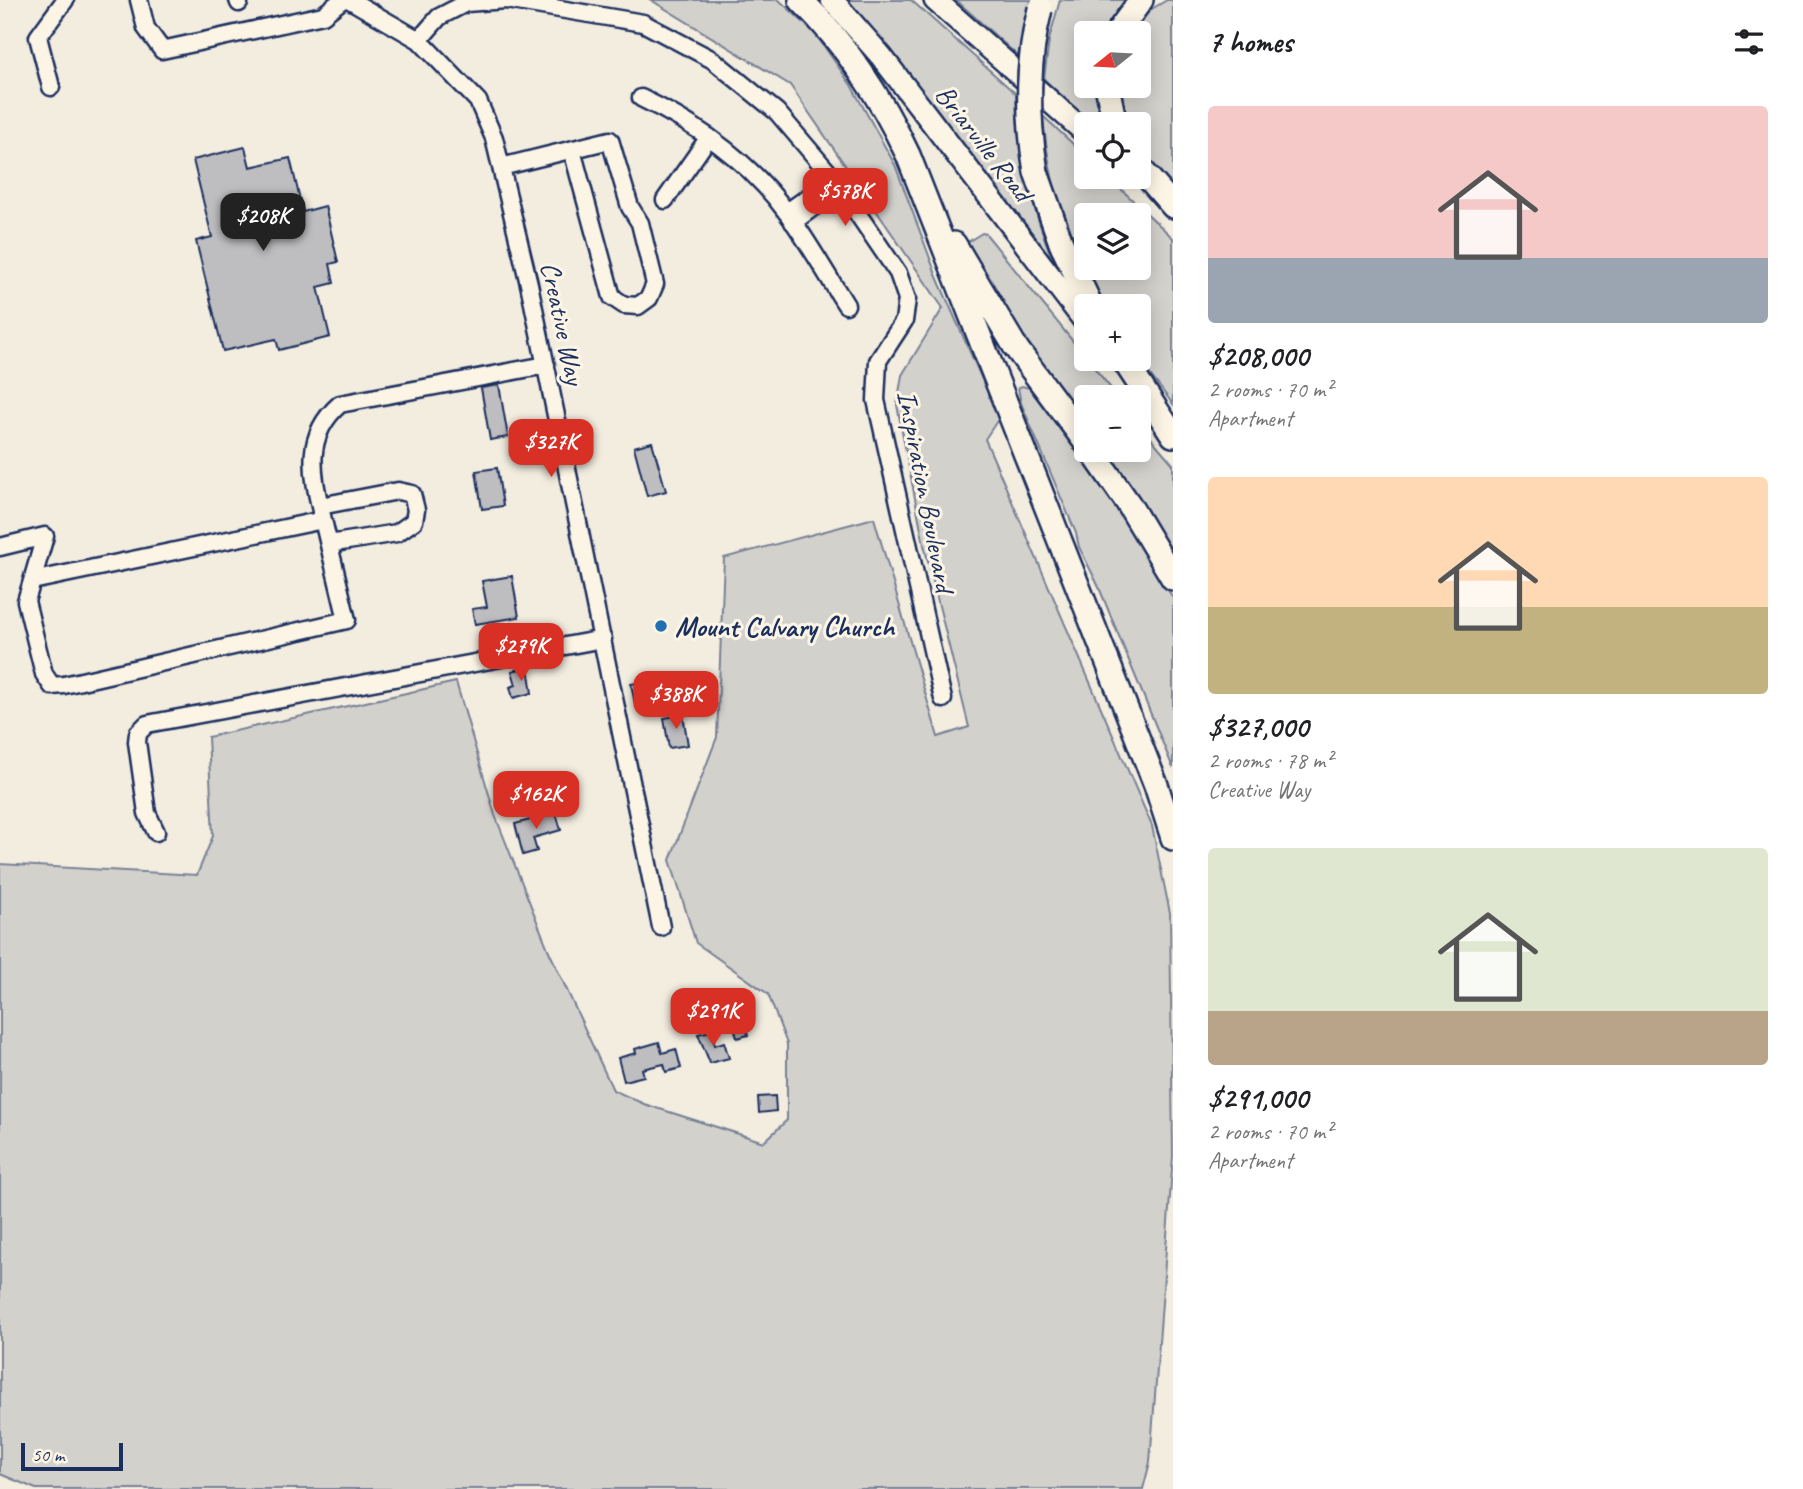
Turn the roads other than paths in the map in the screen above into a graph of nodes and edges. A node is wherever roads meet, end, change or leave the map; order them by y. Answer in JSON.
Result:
{"nodes":[{"id":1,"x":65,"y":0,"type":"edge"},
{"id":2,"x":157,"y":0,"type":"edge"},
{"id":3,"x":342,"y":0,"type":"edge"},
{"id":4,"x":350,"y":0,"type":"edge"},
{"id":5,"x":801,"y":0,"type":"edge"},
{"id":6,"x":832,"y":0,"type":"edge"},
{"id":7,"x":935,"y":0,"type":"edge"},
{"id":8,"x":1141,"y":0,"type":"edge"},
{"id":9,"x":140,"y":2,"type":"edge"},
{"id":10,"x":1042,"y":5,"type":"edge"},
{"id":11,"x":1126,"y":21,"type":"edge"},
{"id":12,"x":419,"y":40,"type":"junction"},
{"id":13,"x":51,"y":88,"type":"dead end"},
{"id":14,"x":641,"y":98,"type":"dead end"},
{"id":15,"x":1074,"y":123,"type":"edge"},
{"id":16,"x":709,"y":137,"type":"junction"},
{"id":17,"x":572,"y":150,"type":"junction"},
{"id":18,"x":501,"y":167,"type":"junction"},
{"id":19,"x":1151,"y":181,"type":"edge"},
{"id":20,"x":837,"y":183,"type":"junction"},
{"id":21,"x":1150,"y":189,"type":"edge"},
{"id":22,"x":923,"y":194,"type":"junction"},
{"id":23,"x":665,"y":200,"type":"dead end"},
{"id":24,"x":1173,"y":208,"type":"edge"},
{"id":25,"x":790,"y":217,"type":"junction"},
{"id":26,"x":1085,"y":294,"type":"edge"},
{"id":27,"x":846,"y":306,"type":"dead end"},
{"id":28,"x":1074,"y":307,"type":"edge"},
{"id":29,"x":546,"y":365,"type":"junction"},
{"id":30,"x":1123,"y":371,"type":"edge"},
{"id":31,"x":1131,"y":371,"type":"edge"},
{"id":32,"x":1074,"y":426,"type":"edge"},
{"id":33,"x":1173,"y":435,"type":"edge"},
{"id":34,"x":1099,"y":462,"type":"edge"},
{"id":35,"x":321,"y":513,"type":"junction"},
{"id":36,"x":329,"y":544,"type":"junction"},
{"id":37,"x":0,"y":547,"type":"edge"},
{"id":38,"x":1173,"y":578,"type":"edge"},
{"id":39,"x":32,"y":581,"type":"junction"},
{"id":40,"x":603,"y":639,"type":"junction"},
{"id":41,"x":943,"y":699,"type":"dead end"},
{"id":42,"x":156,"y":832,"type":"dead end"},
{"id":43,"x":1173,"y":838,"type":"edge"},
{"id":44,"x":661,"y":927,"type":"dead end"}],
"edges":[{"from":1,"to":13,"type":"street"},
{"from":2,"to":9,"type":"street"},
{"from":3,"to":9,"type":"street"},
{"from":4,"to":12,"type":"street","name":"Creative Way"},
{"from":5,"to":22,"type":"highway"},
{"from":6,"to":28,"type":"main road","name":"Briarville Road"},
{"from":7,"to":15,"type":"main road"},
{"from":8,"to":11,"type":"highway"},
{"from":10,"to":26,"type":"highway","bridge":true},
{"from":12,"to":18,"type":"street","name":"Creative Way"},
{"from":12,"to":20,"type":"street","name":"Inspiration Boulevard"},
{"from":14,"to":16,"type":"street"},
{"from":16,"to":23,"type":"street"},
{"from":16,"to":25,"type":"street"},
{"from":17,"to":17,"type":"street"},
{"from":17,"to":18,"type":"street"},
{"from":18,"to":29,"type":"street","name":"Creative Way"},
{"from":19,"to":24,"type":"highway"},
{"from":20,"to":25,"type":"street"},
{"from":20,"to":41,"type":"street","name":"Inspiration Boulevard"},
{"from":21,"to":24,"type":"main road"},
{"from":22,"to":32,"type":"highway"},
{"from":22,"to":43,"type":"highway"},
{"from":25,"to":27,"type":"street"},
{"from":29,"to":35,"type":"street"},
{"from":29,"to":40,"type":"street","name":"Creative Way"},
{"from":30,"to":33,"type":"main road"},
{"from":31,"to":33,"type":"highway"},
{"from":34,"to":38,"type":"highway"},
{"from":35,"to":36,"type":"street"},
{"from":35,"to":36,"type":"street"},
{"from":35,"to":39,"type":"street"},
{"from":36,"to":39,"type":"street"},
{"from":37,"to":39,"type":"street"},
{"from":40,"to":42,"type":"street"},
{"from":40,"to":44,"type":"street","name":"Creative Way"}]}
